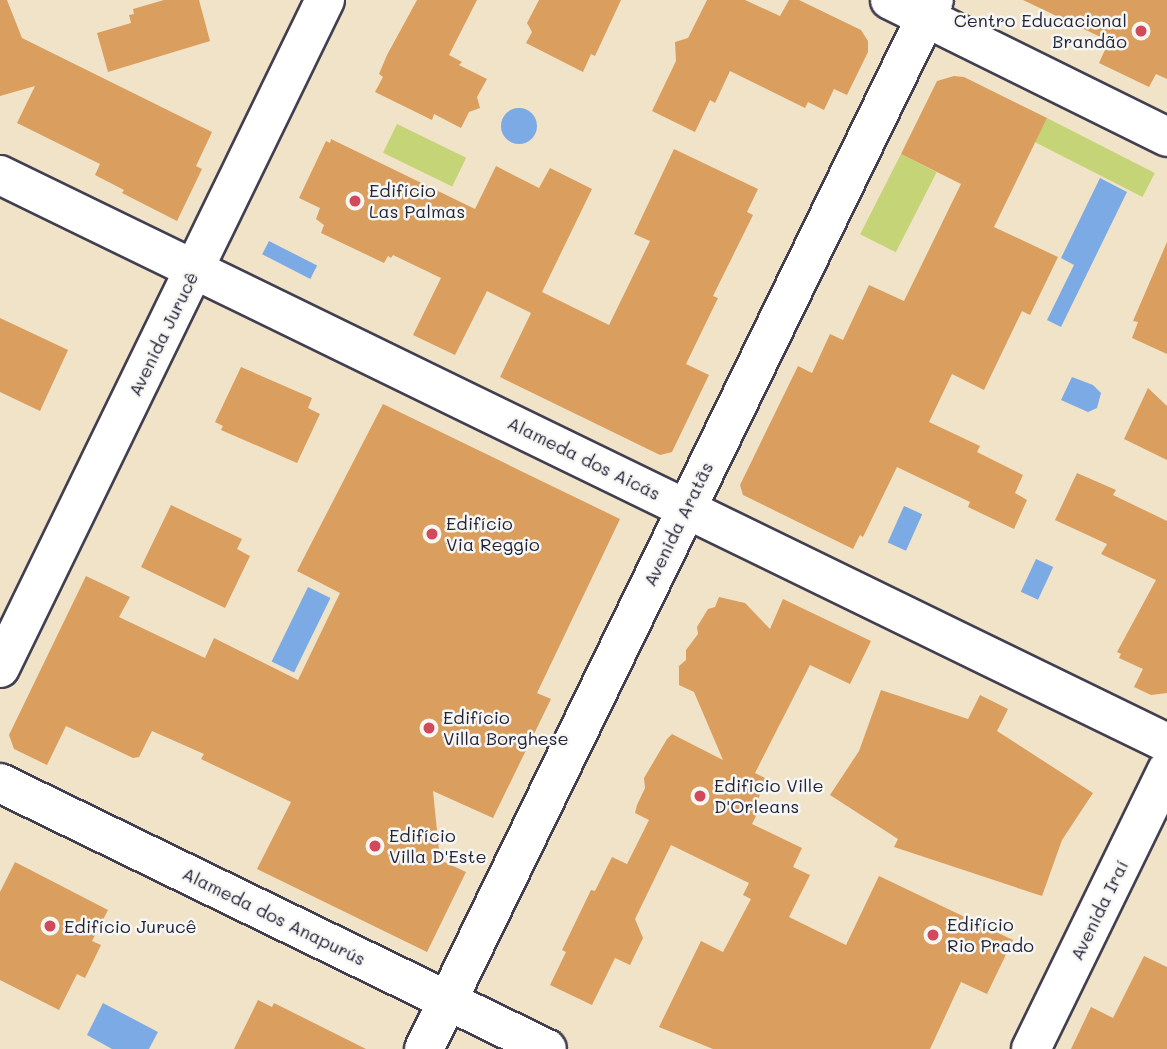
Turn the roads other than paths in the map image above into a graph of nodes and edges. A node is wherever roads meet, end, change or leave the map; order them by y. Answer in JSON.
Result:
{"nodes":[{"id":1,"x":325,"y":0,"type":"edge"},
{"id":2,"x":890,"y":0,"type":"edge"},
{"id":3,"x":930,"y":9,"type":"edge"},
{"id":4,"x":1167,"y":137,"type":"edge"},
{"id":5,"x":0,"y":174,"type":"edge"},
{"id":6,"x":195,"y":269,"type":"junction"},
{"id":7,"x":686,"y":508,"type":"junction"},
{"id":8,"x":0,"y":668,"type":"edge"},
{"id":9,"x":1167,"y":743,"type":"edge"},
{"id":10,"x":1167,"y":771,"type":"edge"},
{"id":11,"x":0,"y":783,"type":"edge"},
{"id":12,"x":447,"y":1000,"type":"junction"},
{"id":13,"x":424,"y":1049,"type":"edge"},
{"id":14,"x":547,"y":1049,"type":"edge"},
{"id":15,"x":1031,"y":1049,"type":"edge"}],
"edges":[{"from":1,"to":6,"type":"street","name":"Avenida Jurucê"},
{"from":2,"to":3,"type":"street"},
{"from":3,"to":4,"type":"street"},
{"from":3,"to":7,"type":"street","name":"Avenida Aratãs"},
{"from":5,"to":6,"type":"street","name":"Alameda dos Aicás"},
{"from":6,"to":7,"type":"street","name":"Alameda dos Aicás"},
{"from":6,"to":8,"type":"street","name":"Avenida Jurucê"},
{"from":7,"to":9,"type":"street","name":"Alameda dos Aicás"},
{"from":7,"to":12,"type":"street","name":"Avenida Aratãs"},
{"from":10,"to":15,"type":"street","name":"Avenida Iraí"},
{"from":11,"to":12,"type":"street","name":"Alameda dos Anapurús"},
{"from":12,"to":13,"type":"street","name":"Avenida Aratãs"},
{"from":12,"to":14,"type":"street","name":"Alameda dos Anapurús"}]}
